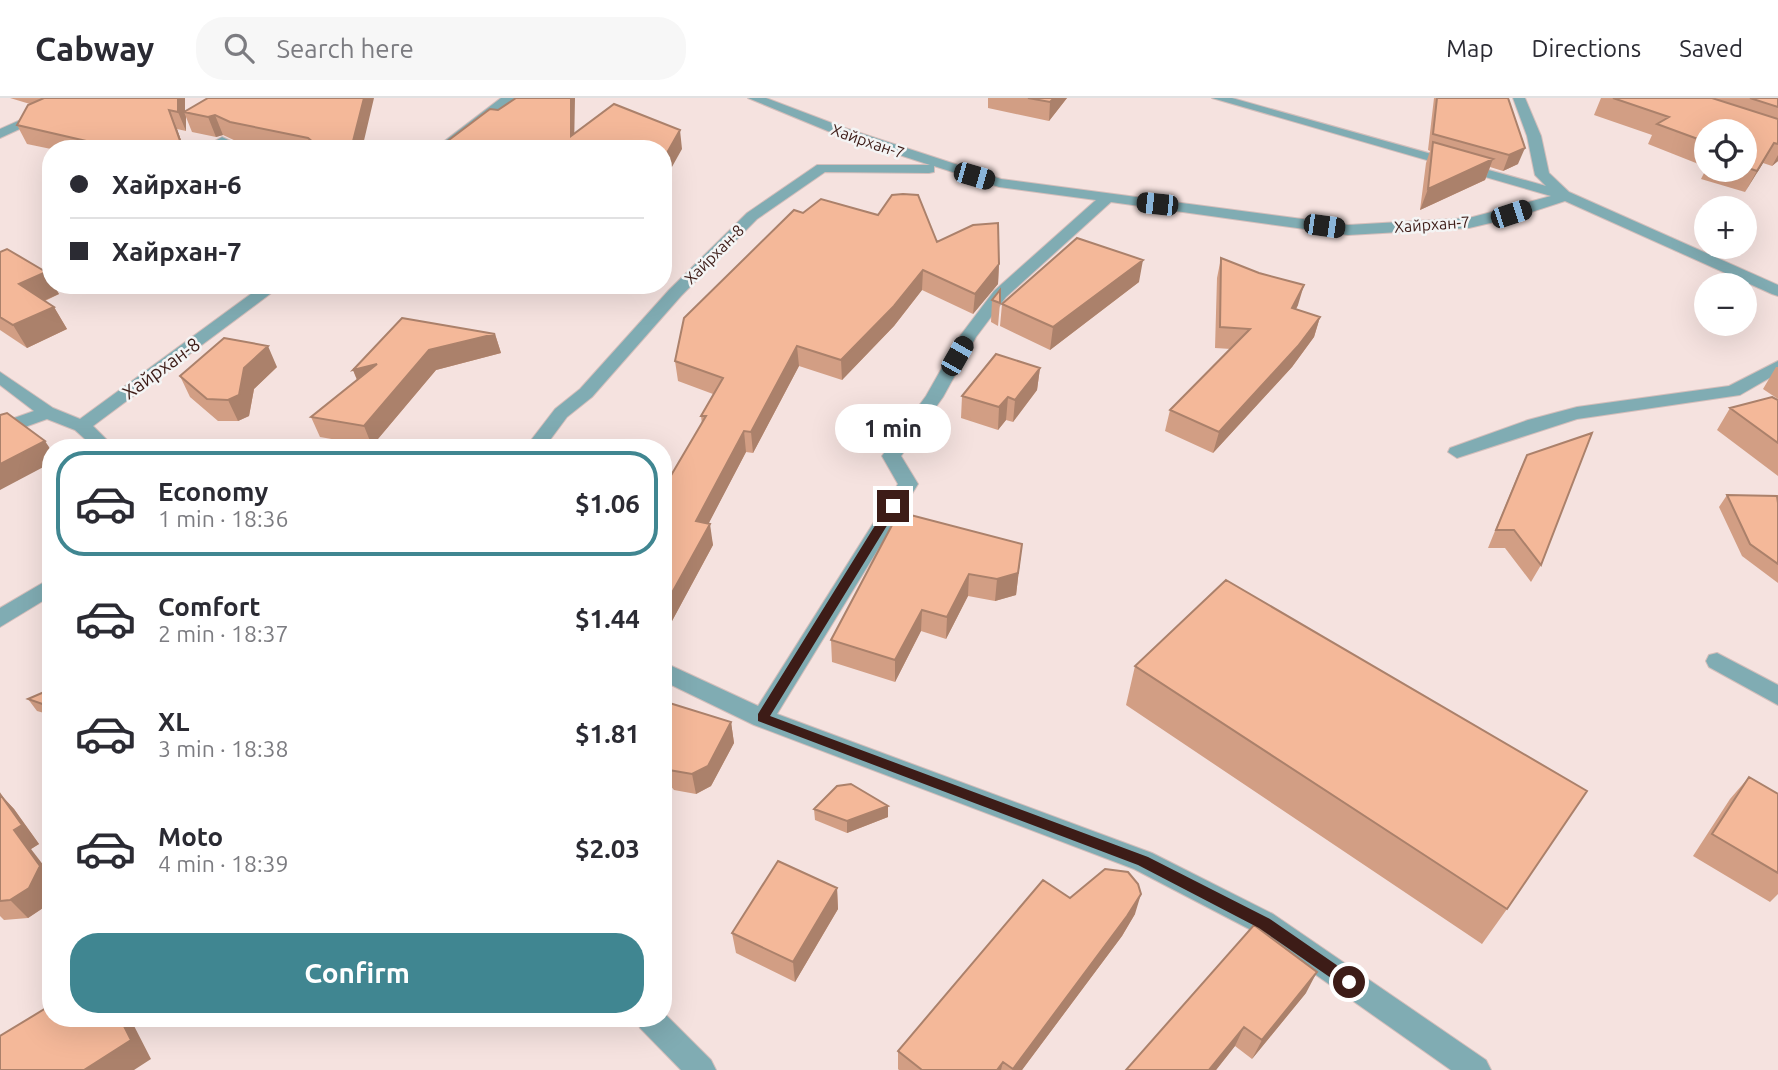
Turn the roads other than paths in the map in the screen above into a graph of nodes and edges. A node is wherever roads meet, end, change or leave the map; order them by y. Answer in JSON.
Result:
{"nodes":[{"id":1,"x":81,"y":98,"type":"edge"},
{"id":2,"x":509,"y":98,"type":"edge"},
{"id":3,"x":754,"y":98,"type":"edge"},
{"id":4,"x":1218,"y":98,"type":"edge"},
{"id":5,"x":1520,"y":98,"type":"edge"},
{"id":6,"x":0,"y":134,"type":"edge"},
{"id":7,"x":453,"y":140,"type":"edge"},
{"id":8,"x":949,"y":169,"type":"junction"},
{"id":9,"x":1566,"y":196,"type":"junction"},
{"id":10,"x":1107,"y":198,"type":"junction"},
{"id":11,"x":1778,"y":291,"type":"edge"},
{"id":12,"x":262,"y":294,"type":"edge"},
{"id":13,"x":1778,"y":366,"type":"edge"},
{"id":14,"x":0,"y":377,"type":"edge"},
{"id":15,"x":1734,"y":391,"type":"junction"},
{"id":16,"x":1756,"y":407,"type":"edge"},
{"id":17,"x":47,"y":412,"type":"junction"},
{"id":18,"x":82,"y":426,"type":"junction"},
{"id":19,"x":0,"y":430,"type":"edge"},
{"id":20,"x":96,"y":439,"type":"edge"},
{"id":21,"x":541,"y":439,"type":"edge"},
{"id":22,"x":1457,"y":452,"type":"dead end"},
{"id":23,"x":42,"y":591,"type":"edge"},
{"id":24,"x":0,"y":619,"type":"edge"},
{"id":25,"x":1717,"y":661,"type":"dead end"},
{"id":26,"x":672,"y":675,"type":"edge"},
{"id":27,"x":1778,"y":696,"type":"edge"},
{"id":28,"x":762,"y":718,"type":"junction"},
{"id":29,"x":659,"y":1027,"type":"edge"},
{"id":30,"x":701,"y":1070,"type":"edge"},
{"id":31,"x":1476,"y":1070,"type":"edge"}],
"edges":[{"from":1,"to":6,"type":"street"},
{"from":2,"to":7,"type":"street"},
{"from":3,"to":8,"type":"street","name":"Хайрхан-7"},
{"from":4,"to":9,"type":"street"},
{"from":5,"to":9,"type":"street"},
{"from":8,"to":10,"type":"street","name":"Хайрхан-7"},
{"from":8,"to":21,"type":"street","name":"Хайрхан-8"},
{"from":9,"to":10,"type":"street","name":"Хайрхан-7"},
{"from":9,"to":11,"type":"street"},
{"from":10,"to":28,"type":"street"},
{"from":12,"to":18,"type":"street","name":"Хайрхан-8"},
{"from":13,"to":15,"type":"street"},
{"from":14,"to":17,"type":"street"},
{"from":15,"to":16,"type":"street"},
{"from":15,"to":22,"type":"street"},
{"from":17,"to":18,"type":"street"},
{"from":17,"to":19,"type":"street"},
{"from":18,"to":20,"type":"street"},
{"from":23,"to":24,"type":"street"},
{"from":25,"to":27,"type":"street"},
{"from":26,"to":28,"type":"street"},
{"from":28,"to":31,"type":"street"},
{"from":29,"to":30,"type":"street"}]}
